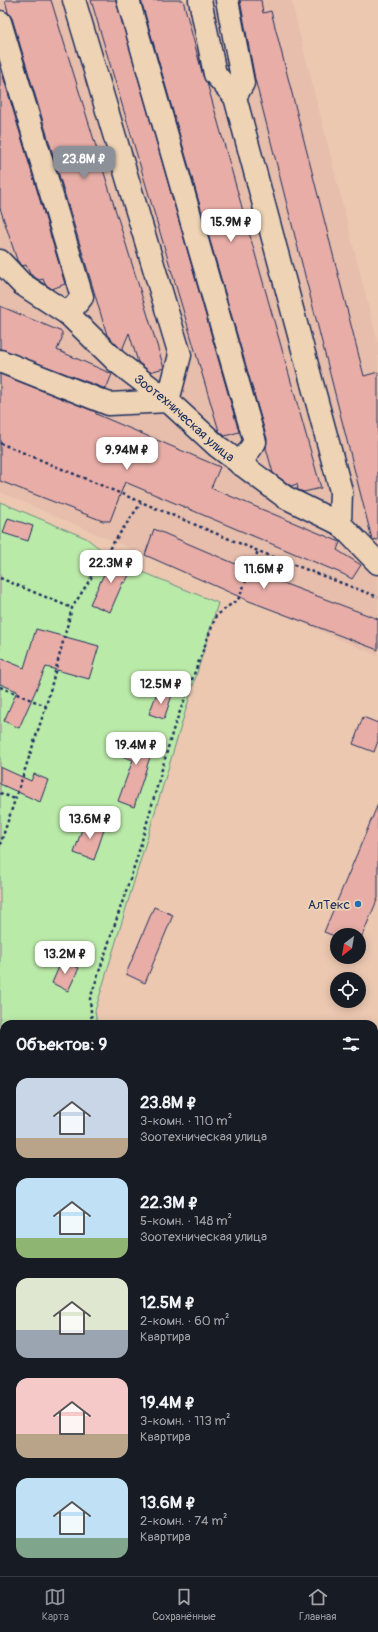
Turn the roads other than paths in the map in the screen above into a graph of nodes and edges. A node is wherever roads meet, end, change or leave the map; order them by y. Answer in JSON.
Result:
{"nodes":[{"id":1,"x":74,"y":0,"type":"edge"},
{"id":2,"x":128,"y":0,"type":"edge"},
{"id":3,"x":200,"y":0,"type":"edge"},
{"id":4,"x":227,"y":0,"type":"edge"},
{"id":5,"x":0,"y":22,"type":"edge"},
{"id":6,"x":235,"y":98,"type":"junction"},
{"id":7,"x":0,"y":261,"type":"edge"},
{"id":8,"x":68,"y":314,"type":"junction"},
{"id":9,"x":0,"y":361,"type":"edge"},
{"id":10,"x":168,"y":401,"type":"junction"},
{"id":11,"x":240,"y":464,"type":"junction"},
{"id":12,"x":340,"y":524,"type":"junction"},
{"id":13,"x":378,"y":562,"type":"edge"}],
"edges":[{"from":1,"to":10,"type":"street"},
{"from":2,"to":11,"type":"street"},
{"from":3,"to":6,"type":"street"},
{"from":4,"to":6,"type":"street"},
{"from":5,"to":8,"type":"street"},
{"from":6,"to":12,"type":"street"},
{"from":7,"to":8,"type":"street","name":"Зоотехническая улица"},
{"from":8,"to":10,"type":"street","name":"Зоотехническая улица"},
{"from":9,"to":10,"type":"street"},
{"from":10,"to":11,"type":"street","name":"Зоотехническая улица"},
{"from":11,"to":12,"type":"street","name":"Зоотехническая улица"},
{"from":12,"to":13,"type":"street","name":"Зоотехническая улица"}]}
